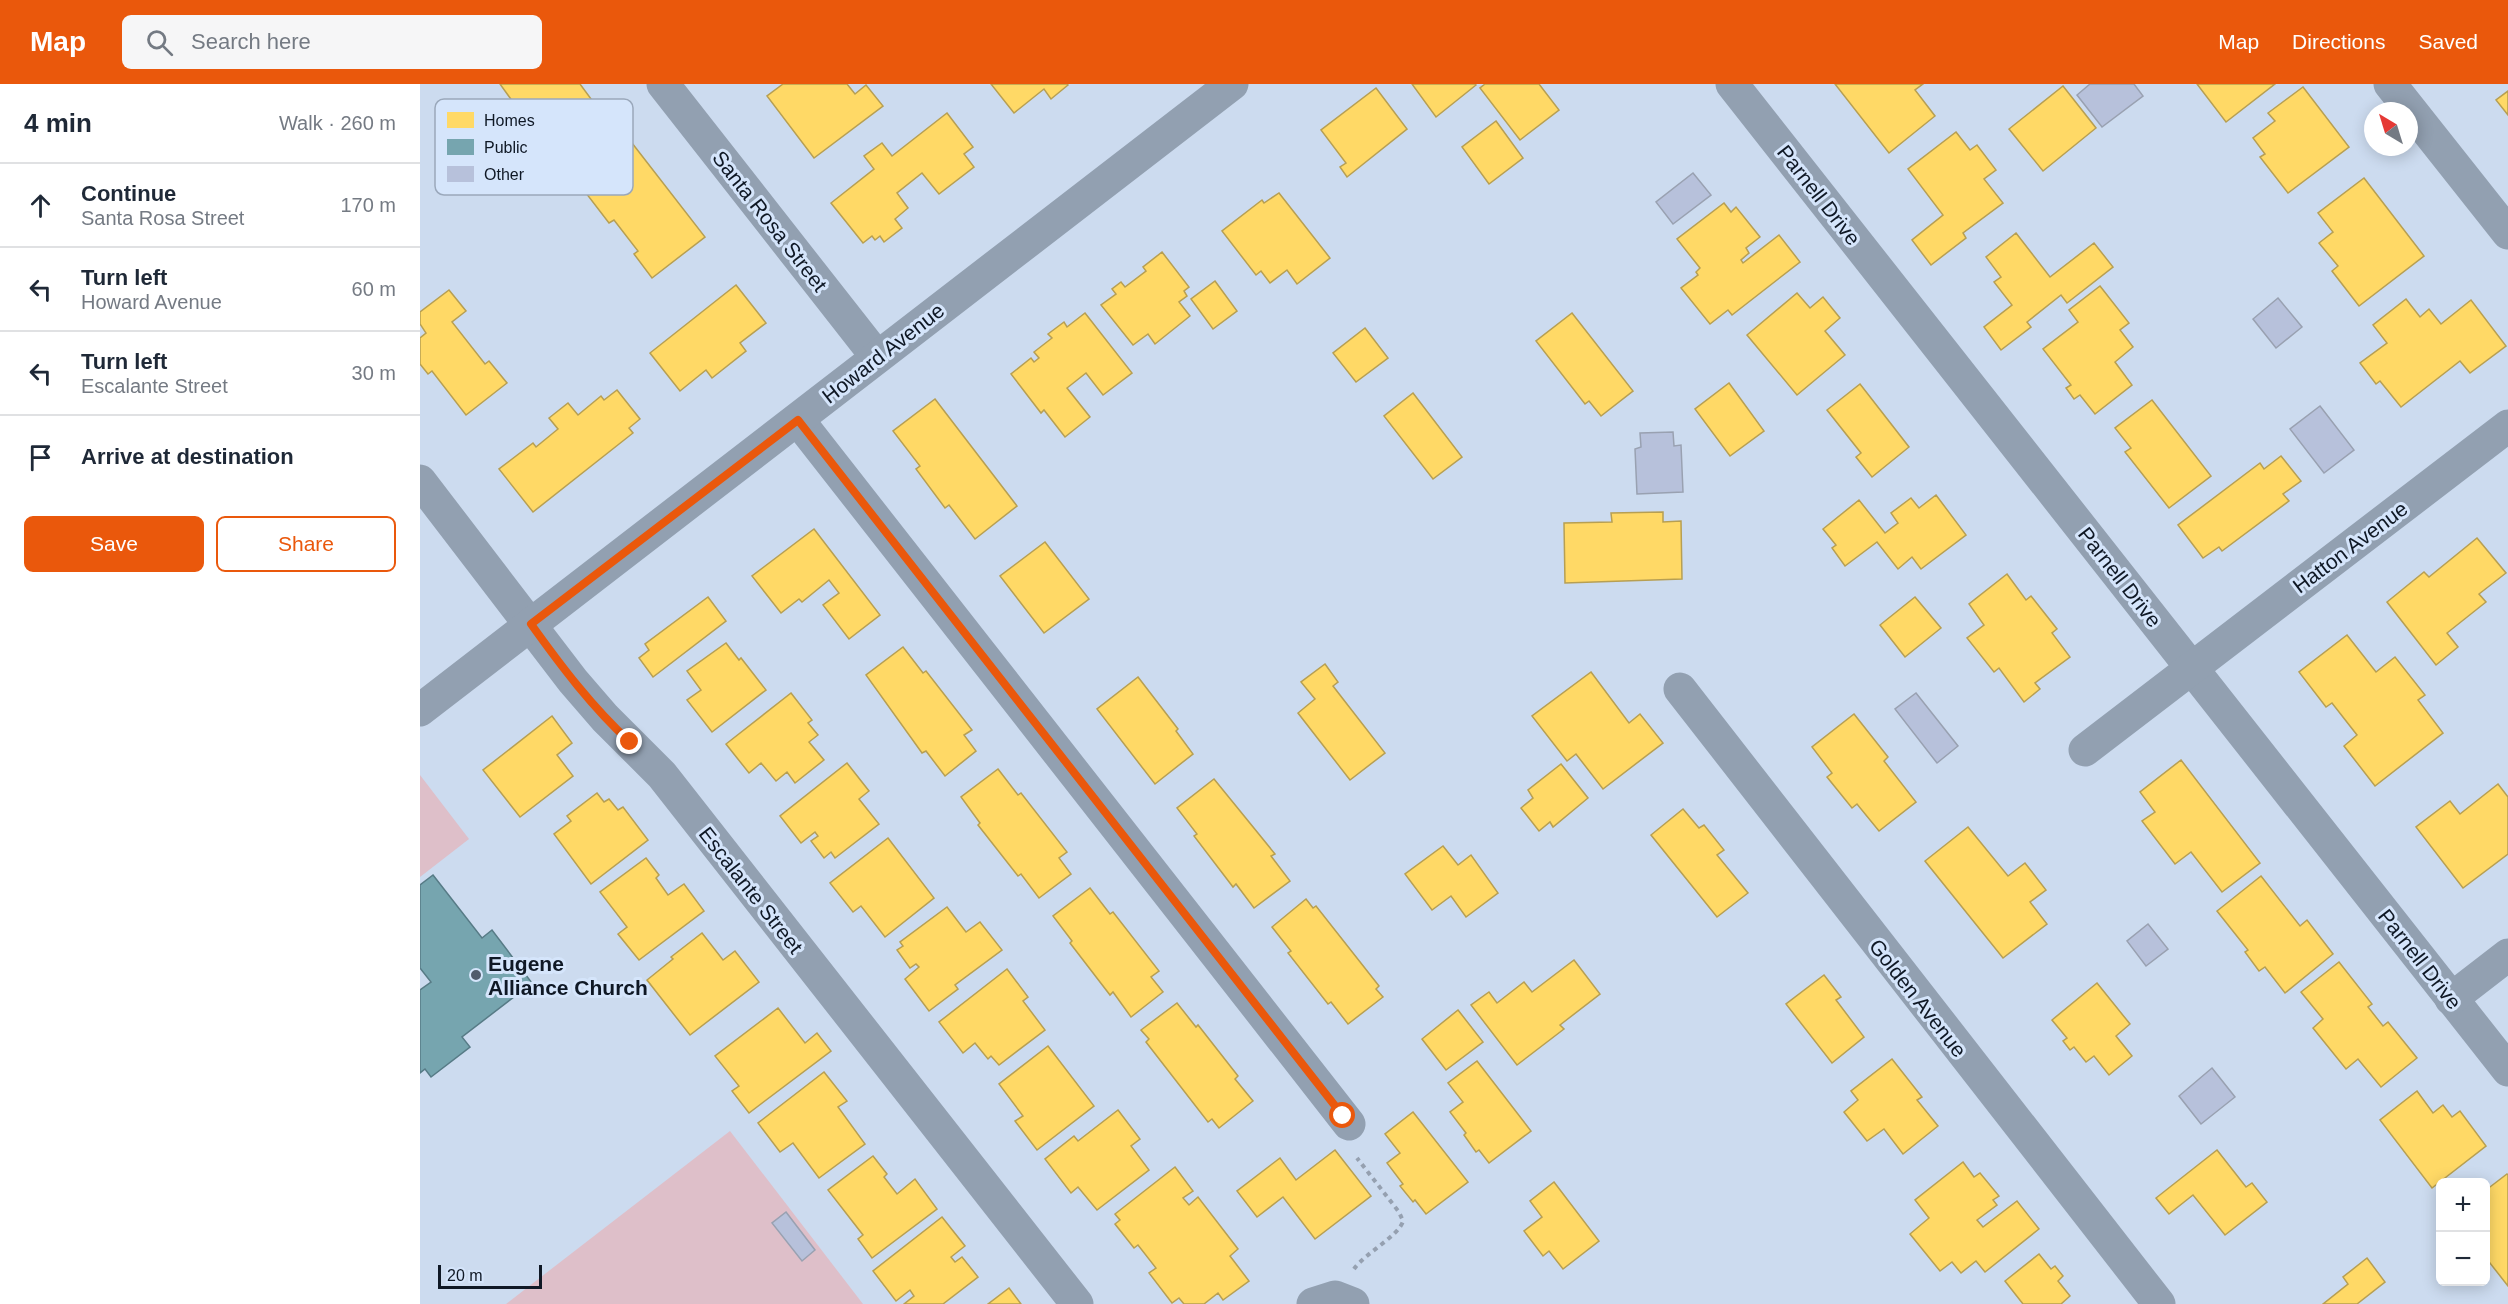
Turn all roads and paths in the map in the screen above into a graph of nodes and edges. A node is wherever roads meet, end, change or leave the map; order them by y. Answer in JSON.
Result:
{"nodes":[{"id":1,"x":663,"y":84,"type":"edge"},
{"id":2,"x":1232,"y":84,"type":"edge"},
{"id":3,"x":1732,"y":84,"type":"edge"},
{"id":4,"x":2390,"y":84,"type":"edge"},
{"id":5,"x":2508,"y":233,"type":"edge"},
{"id":6,"x":877,"y":357,"type":"junction"},
{"id":7,"x":798,"y":420,"type":"junction"},
{"id":8,"x":2508,"y":426,"type":"edge"},
{"id":9,"x":420,"y":481,"type":"edge"},
{"id":10,"x":531,"y":624,"type":"junction"},
{"id":11,"x":2191,"y":668,"type":"junction"},
{"id":12,"x":1680,"y":689,"type":"dead end"},
{"id":13,"x":420,"y":710,"type":"edge"},
{"id":14,"x":2085,"y":750,"type":"dead end"},
{"id":15,"x":2508,"y":955,"type":"edge"},
{"id":16,"x":2451,"y":999,"type":"junction"},
{"id":17,"x":2508,"y":1070,"type":"edge"},
{"id":18,"x":1350,"y":1124,"type":"joint"},
{"id":19,"x":1334,"y":1302,"type":"edge"},
{"id":20,"x":1077,"y":1304,"type":"edge"},
{"id":21,"x":2159,"y":1304,"type":"edge"}],
"edges":[{"from":1,"to":6,"type":"street","name":"Santa Rosa Street"},
{"from":2,"to":6,"type":"street","name":"Howard Avenue"},
{"from":3,"to":11,"type":"street","name":"Parnell Drive"},
{"from":4,"to":5,"type":"street"},
{"from":6,"to":7,"type":"street","name":"Howard Avenue"},
{"from":7,"to":10,"type":"street","name":"Howard Avenue"},
{"from":7,"to":18,"type":"street"},
{"from":8,"to":11,"type":"street","name":"Hatton Avenue"},
{"from":9,"to":10,"type":"street","name":"Escalante Street"},
{"from":10,"to":13,"type":"street","name":"Howard Avenue"},
{"from":10,"to":20,"type":"street","name":"Escalante Street"},
{"from":11,"to":14,"type":"street","name":"Hatton Avenue"},
{"from":11,"to":16,"type":"street","name":"Parnell Drive"},
{"from":12,"to":21,"type":"street","name":"Golden Avenue"},
{"from":15,"to":16,"type":"street"},
{"from":16,"to":17,"type":"street","name":"Parnell Drive"},
{"from":18,"to":19,"type":"path"}]}
